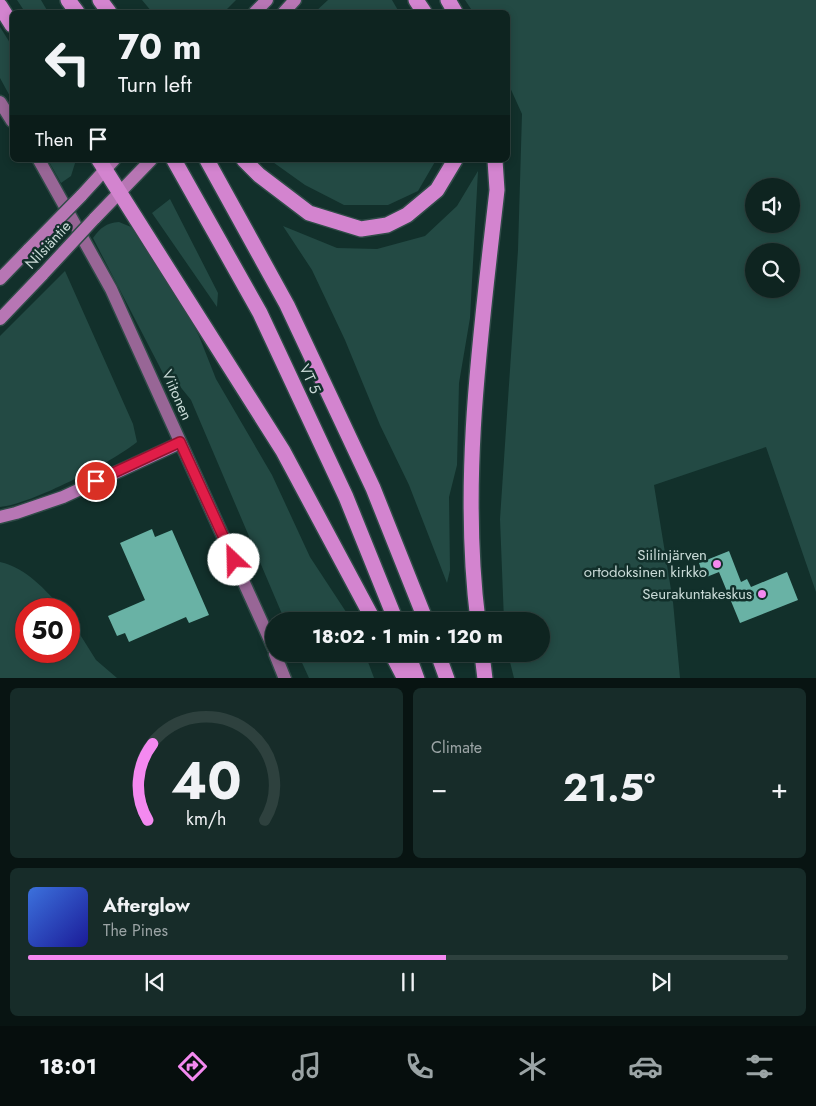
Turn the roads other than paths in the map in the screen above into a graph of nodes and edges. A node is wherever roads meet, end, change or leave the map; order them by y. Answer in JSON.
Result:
{"nodes":[{"id":1,"x":100,"y":0,"type":"edge"},
{"id":2,"x":266,"y":0,"type":"edge"},
{"id":3,"x":295,"y":0,"type":"edge"},
{"id":4,"x":0,"y":6,"type":"edge"},
{"id":5,"x":108,"y":10,"type":"edge"},
{"id":6,"x":256,"y":10,"type":"edge"},
{"id":7,"x":286,"y":10,"type":"edge"},
{"id":8,"x":10,"y":22,"type":"edge"},
{"id":9,"x":0,"y":102,"type":"edge"},
{"id":10,"x":10,"y":118,"type":"edge"},
{"id":11,"x":40,"y":162,"type":"edge"},
{"id":12,"x":149,"y":162,"type":"edge"},
{"id":13,"x":175,"y":162,"type":"edge"},
{"id":14,"x":208,"y":162,"type":"edge"},
{"id":15,"x":246,"y":162,"type":"edge"},
{"id":16,"x":454,"y":162,"type":"edge"},
{"id":17,"x":494,"y":162,"type":"edge"},
{"id":18,"x":106,"y":163,"type":"edge"},
{"id":19,"x":120,"y":193,"type":"junction"},
{"id":20,"x":0,"y":278,"type":"edge"},
{"id":21,"x":0,"y":319,"type":"edge"},
{"id":22,"x":180,"y":442,"type":"junction"},
{"id":23,"x":0,"y":516,"type":"edge"},
{"id":24,"x":369,"y":612,"type":"edge"},
{"id":25,"x":392,"y":612,"type":"edge"},
{"id":26,"x":422,"y":612,"type":"edge"},
{"id":27,"x":477,"y":612,"type":"edge"},
{"id":28,"x":265,"y":629,"type":"edge"},
{"id":29,"x":279,"y":662,"type":"edge"},
{"id":30,"x":396,"y":662,"type":"edge"},
{"id":31,"x":411,"y":662,"type":"edge"},
{"id":32,"x":441,"y":662,"type":"edge"},
{"id":33,"x":483,"y":662,"type":"edge"},
{"id":34,"x":285,"y":678,"type":"edge"},
{"id":35,"x":405,"y":678,"type":"edge"},
{"id":36,"x":417,"y":678,"type":"edge"},
{"id":37,"x":447,"y":678,"type":"edge"},
{"id":38,"x":485,"y":678,"type":"edge"}],
"edges":[{"from":1,"to":5,"type":"highway"},
{"from":2,"to":6,"type":"main road"},
{"from":3,"to":7,"type":"main road"},
{"from":4,"to":8,"type":"highway"},
{"from":9,"to":10,"type":"main road"},
{"from":11,"to":22,"type":"main road","name":"Viitonen"},
{"from":12,"to":19,"type":"main road","name":"Nilsiäntie"},
{"from":13,"to":25,"type":"highway","name":"VT 5"},
{"from":14,"to":26,"type":"highway","name":"VT 5"},
{"from":15,"to":16,"type":"highway"},
{"from":17,"to":27,"type":"highway"},
{"from":18,"to":19,"type":"highway"},
{"from":18,"to":20,"type":"main road","name":"Nilsiäntie","bridge":true},
{"from":19,"to":21,"type":"main road","name":"Nilsiäntie","bridge":true},
{"from":19,"to":24,"type":"highway"},
{"from":22,"to":23,"type":"main road"},
{"from":22,"to":28,"type":"main road","name":"Viitonen"},
{"from":29,"to":34,"type":"main road"},
{"from":30,"to":35,"type":"highway"},
{"from":31,"to":36,"type":"highway"},
{"from":32,"to":37,"type":"highway"},
{"from":33,"to":38,"type":"highway"}]}
